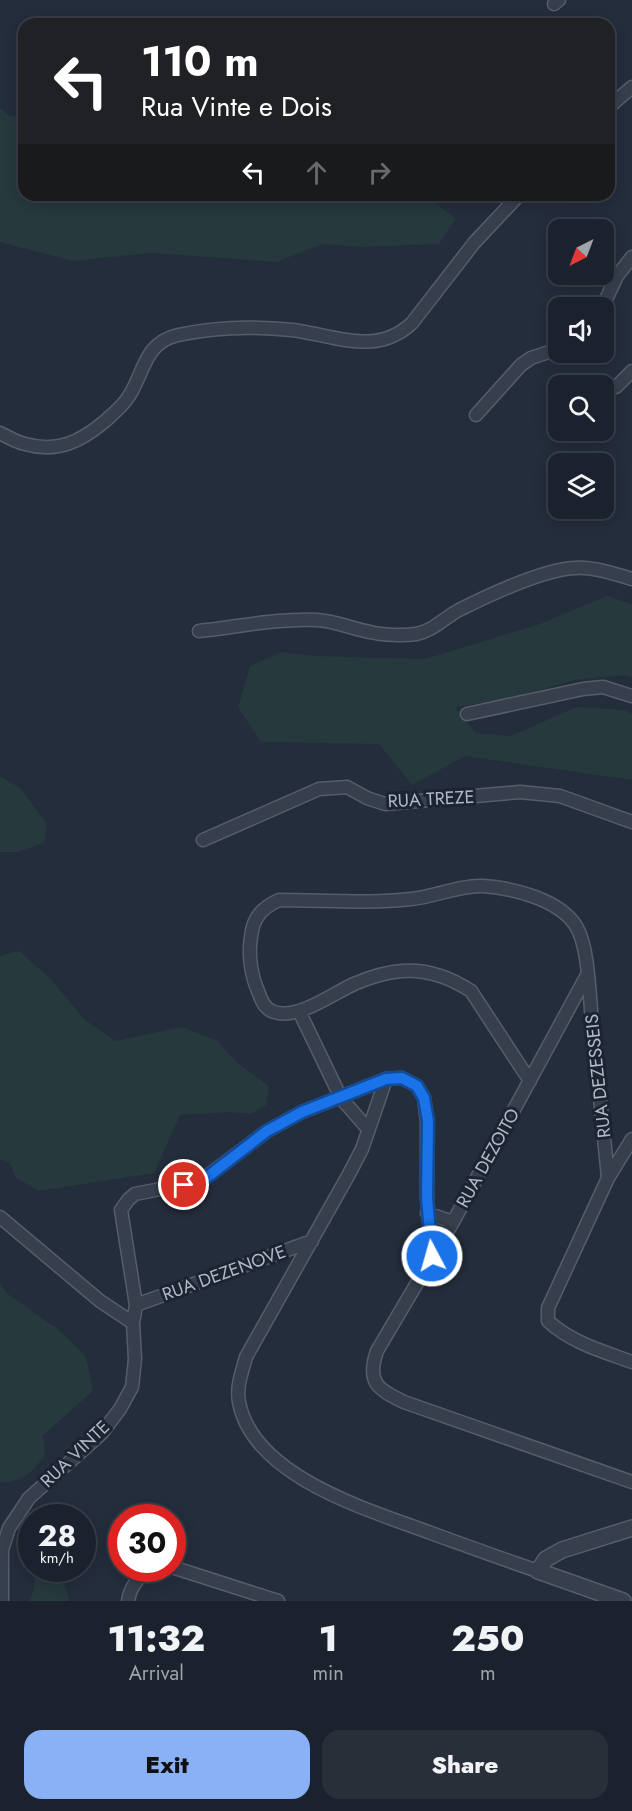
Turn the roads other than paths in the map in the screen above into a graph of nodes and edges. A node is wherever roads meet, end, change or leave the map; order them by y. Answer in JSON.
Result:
{"nodes":[{"id":1,"x":632,"y":87,"type":"edge"},
{"id":2,"x":615,"y":102,"type":"edge"},
{"id":3,"x":513,"y":201,"type":"edge"},
{"id":4,"x":632,"y":257,"type":"edge"},
{"id":5,"x":607,"y":297,"type":"edge"},
{"id":6,"x":548,"y":352,"type":"edge"},
{"id":7,"x":632,"y":370,"type":"edge"},
{"id":8,"x":616,"y":387,"type":"dead end"},
{"id":9,"x":476,"y":415,"type":"dead end"},
{"id":10,"x":0,"y":433,"type":"edge"},
{"id":11,"x":632,"y":579,"type":"edge"},
{"id":12,"x":199,"y":631,"type":"dead end"},
{"id":13,"x":632,"y":696,"type":"edge"},
{"id":14,"x":467,"y":714,"type":"dead end"},
{"id":15,"x":632,"y":822,"type":"edge"},
{"id":16,"x":203,"y":840,"type":"dead end"},
{"id":17,"x":588,"y":974,"type":"junction"},
{"id":18,"x":299,"y":1011,"type":"junction"},
{"id":19,"x":386,"y":1079,"type":"junction"},
{"id":20,"x":530,"y":1081,"type":"junction"},
{"id":21,"x":341,"y":1098,"type":"junction"},
{"id":22,"x":368,"y":1129,"type":"junction"},
{"id":23,"x":632,"y":1139,"type":"edge"},
{"id":24,"x":608,"y":1178,"type":"junction"},
{"id":25,"x":428,"y":1213,"type":"junction"},
{"id":26,"x":0,"y":1216,"type":"edge"},
{"id":27,"x":453,"y":1222,"type":"junction"},
{"id":28,"x":312,"y":1241,"type":"junction"},
{"id":29,"x":432,"y":1256,"type":"junction"},
{"id":30,"x":136,"y":1305,"type":"junction"},
{"id":31,"x":133,"y":1323,"type":"junction"},
{"id":32,"x":632,"y":1362,"type":"edge"},
{"id":33,"x":632,"y":1482,"type":"edge"},
{"id":34,"x":632,"y":1528,"type":"edge"},
{"id":35,"x":186,"y":1571,"type":"edge"},
{"id":36,"x":538,"y":1571,"type":"junction"},
{"id":37,"x":135,"y":1582,"type":"edge"},
{"id":38,"x":2,"y":1601,"type":"edge"},
{"id":39,"x":128,"y":1601,"type":"edge"},
{"id":40,"x":278,"y":1601,"type":"edge"},
{"id":41,"x":623,"y":1601,"type":"edge"}],
"edges":[{"from":1,"to":2,"type":"street"},
{"from":3,"to":10,"type":"street"},
{"from":4,"to":5,"type":"street"},
{"from":6,"to":9,"type":"street"},
{"from":7,"to":8,"type":"street"},
{"from":11,"to":12,"type":"street"},
{"from":13,"to":14,"type":"street"},
{"from":15,"to":16,"type":"street","name":"RUA TREZE"},
{"from":17,"to":18,"type":"street","name":"RUA DEZESSEIS"},
{"from":17,"to":20,"type":"street","name":"RUA DEZOITO"},
{"from":17,"to":24,"type":"street","name":"RUA DEZESSEIS"},
{"from":18,"to":20,"type":"street"},
{"from":18,"to":21,"type":"street"},
{"from":19,"to":21,"type":"street"},
{"from":19,"to":22,"type":"street"},
{"from":19,"to":25,"type":"street"},
{"from":20,"to":27,"type":"street","name":"RUA DEZOITO"},
{"from":21,"to":22,"type":"street"},
{"from":21,"to":30,"type":"street","name":"RUA VINTE"},
{"from":22,"to":28,"type":"street"},
{"from":23,"to":24,"type":"street"},
{"from":24,"to":32,"type":"street"},
{"from":25,"to":27,"type":"street"},
{"from":25,"to":29,"type":"street"},
{"from":26,"to":31,"type":"street"},
{"from":27,"to":29,"type":"street","name":"RUA DEZOITO"},
{"from":28,"to":30,"type":"street","name":"RUA DEZENOVE"},
{"from":28,"to":36,"type":"street"},
{"from":29,"to":33,"type":"street","name":"RUA DEZOITO"},
{"from":30,"to":31,"type":"street","name":"RUA VINTE"},
{"from":31,"to":38,"type":"street","name":"RUA VINTE"},
{"from":34,"to":36,"type":"street"},
{"from":35,"to":40,"type":"street"},
{"from":36,"to":41,"type":"street"},
{"from":37,"to":39,"type":"street"}]}
